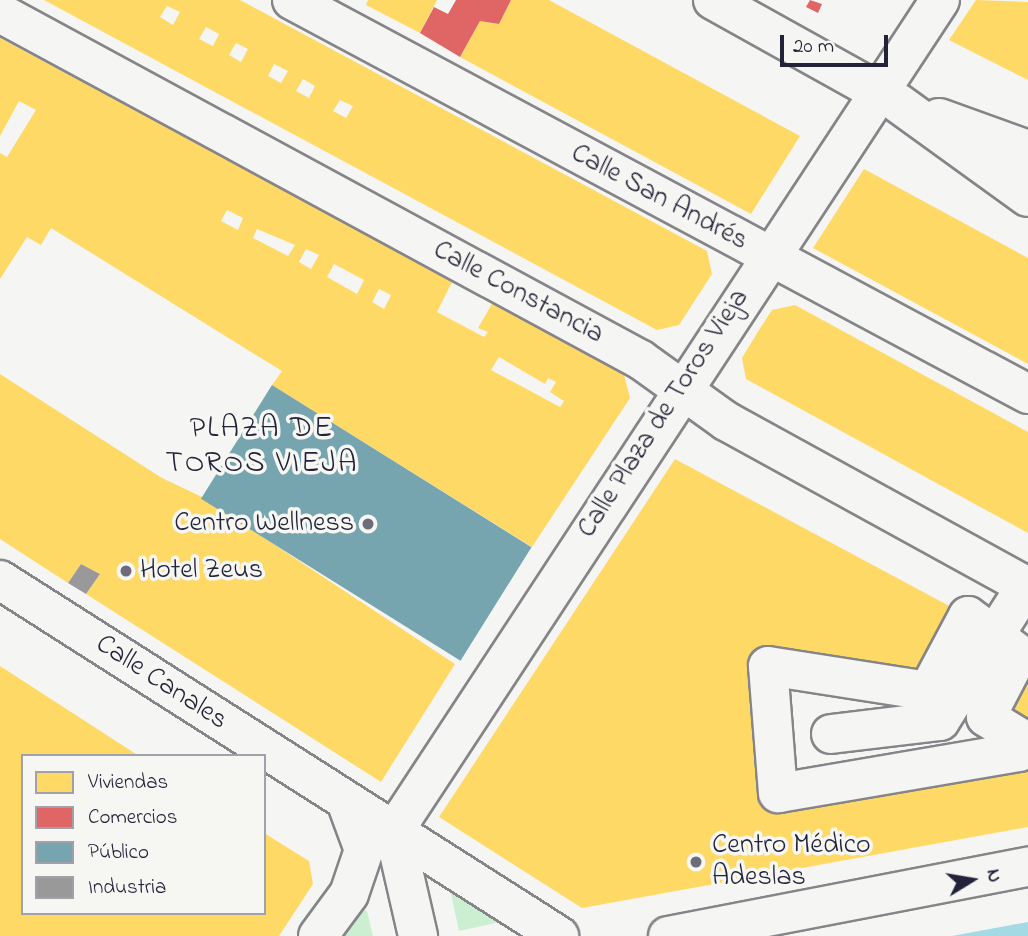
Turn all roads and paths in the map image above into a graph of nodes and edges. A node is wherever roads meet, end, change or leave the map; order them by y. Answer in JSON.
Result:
{"nodes":[{"id":1,"x":292,"y":0,"type":"edge"},
{"id":2,"x":713,"y":0,"type":"edge"},
{"id":3,"x":940,"y":0,"type":"edge"},
{"id":4,"x":0,"y":13,"type":"edge"},
{"id":5,"x":888,"y":98,"type":"junction"},
{"id":6,"x":1028,"y":149,"type":"edge"},
{"id":7,"x":1028,"y":171,"type":"edge"},
{"id":8,"x":1028,"y":197,"type":"edge"},
{"id":9,"x":767,"y":257,"type":"junction"},
{"id":10,"x":680,"y":389,"type":"junction"},
{"id":11,"x":1028,"y":394,"type":"edge"},
{"id":12,"x":0,"y":580,"type":"edge"},
{"id":13,"x":1027,"y":586,"type":"edge"},
{"id":14,"x":991,"y":634,"type":"junction"},
{"id":15,"x":831,"y":734,"type":"dead end"},
{"id":16,"x":346,"y":802,"type":"junction"},
{"id":17,"x":394,"y":831,"type":"junction"},
{"id":18,"x":1028,"y":867,"type":"edge"},
{"id":19,"x":318,"y":936,"type":"edge"},
{"id":20,"x":418,"y":936,"type":"edge"},
{"id":21,"x":559,"y":936,"type":"edge"},
{"id":22,"x":668,"y":936,"type":"edge"}],
"edges":[{"from":1,"to":9,"type":"street","name":"Calle San Andrés"},
{"from":2,"to":5,"type":"street"},
{"from":3,"to":5,"type":"street","name":"Calle Plaza de Toros Vieja"},
{"from":4,"to":10,"type":"street","name":"Calle Constancia"},
{"from":5,"to":6,"type":"street"},
{"from":5,"to":7,"type":"street"},
{"from":5,"to":8,"type":"street"},
{"from":5,"to":9,"type":"street","name":"Calle Plaza de Toros Vieja"},
{"from":9,"to":10,"type":"street","name":"Calle Plaza de Toros Vieja"},
{"from":9,"to":11,"type":"street","name":"Calle San Andrés"},
{"from":10,"to":13,"type":"street","name":"Calle Constancia"},
{"from":10,"to":17,"type":"street","name":"Calle Plaza de Toros Vieja"},
{"from":12,"to":16,"type":"street","name":"Calle Canales"},
{"from":13,"to":14,"type":"street"},
{"from":14,"to":14,"type":"street"},
{"from":14,"to":15,"type":"street"},
{"from":16,"to":17,"type":"street","name":"Calle Canales"},
{"from":16,"to":19,"type":"street"},
{"from":17,"to":20,"type":"street"},
{"from":17,"to":21,"type":"street","name":"Calle Canales"},
{"from":18,"to":22,"type":"street"}]}
